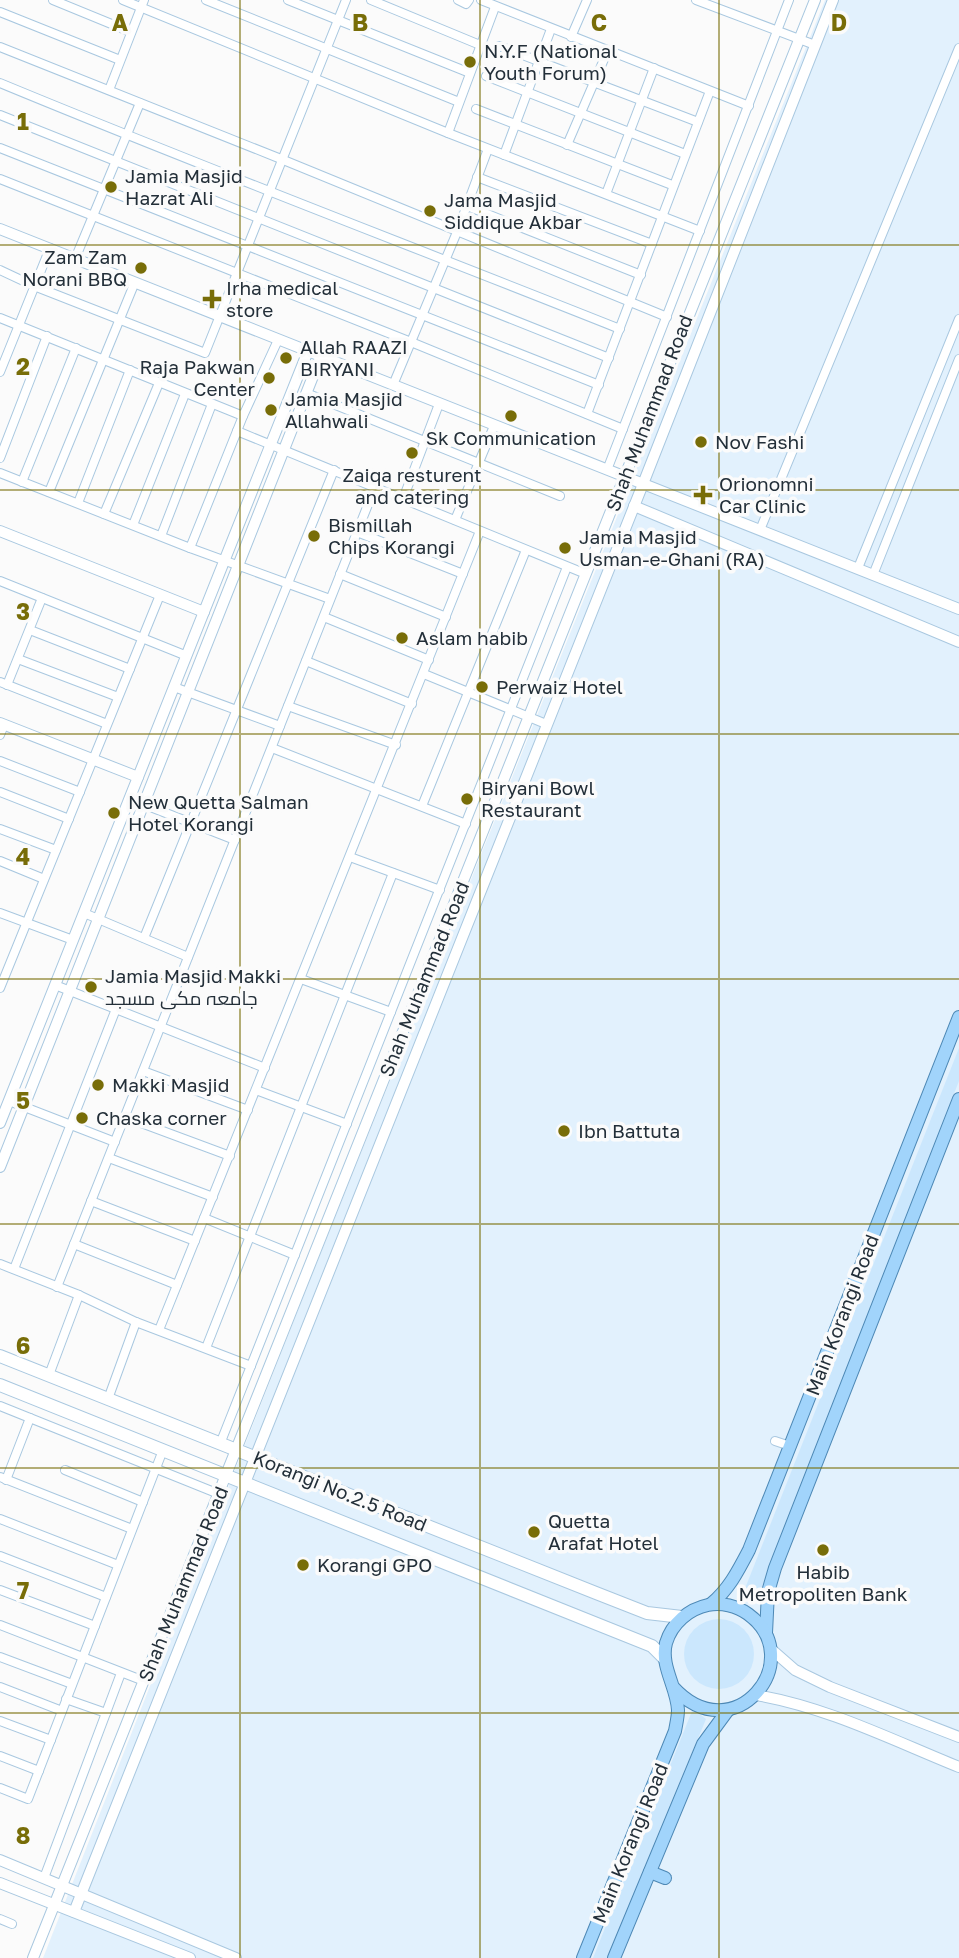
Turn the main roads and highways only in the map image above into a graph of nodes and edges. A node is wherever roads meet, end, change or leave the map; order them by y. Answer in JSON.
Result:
{"nodes":[{"id":1,"x":959,"y":1017,"type":"edge"},
{"id":2,"x":959,"y":1099,"type":"edge"},
{"id":3,"x":0,"y":1356,"type":"edge"},
{"id":4,"x":0,"y":1385,"type":"edge"},
{"id":5,"x":711,"y":1604,"type":"junction"},
{"id":6,"x":682,"y":1617,"type":"junction"},
{"id":7,"x":765,"y":1633,"type":"junction"},
{"id":8,"x":664,"y":1658,"type":"junction"},
{"id":9,"x":673,"y":1687,"type":"junction"},
{"id":10,"x":728,"y":1710,"type":"junction"},
{"id":11,"x":650,"y":1871,"type":"junction"},
{"id":12,"x":665,"y":1878,"type":"dead end"},
{"id":13,"x":583,"y":1958,"type":"edge"},
{"id":14,"x":614,"y":1958,"type":"edge"}],
"edges":[{"from":1,"to":5,"type":"main road","name":"Main Korangi Road"},
{"from":2,"to":7,"type":"main road","name":"Main Korangi Road"},
{"from":3,"to":6,"type":"main road","name":"Korangi No.2.5 Road"},
{"from":4,"to":8,"type":"main road","name":"Korangi No.2.5 Road"},
{"from":5,"to":6,"type":"main road"},
{"from":5,"to":7,"type":"main road"},
{"from":6,"to":8,"type":"main road"},
{"from":7,"to":10,"type":"main road"},
{"from":8,"to":9,"type":"main road"},
{"from":9,"to":10,"type":"main road"},
{"from":9,"to":13,"type":"main road","name":"Main Korangi Road"},
{"from":10,"to":11,"type":"main road","name":"Main Korangi Road"},
{"from":11,"to":12,"type":"main road"},
{"from":11,"to":14,"type":"main road","name":"Main Korangi Road"}]}
